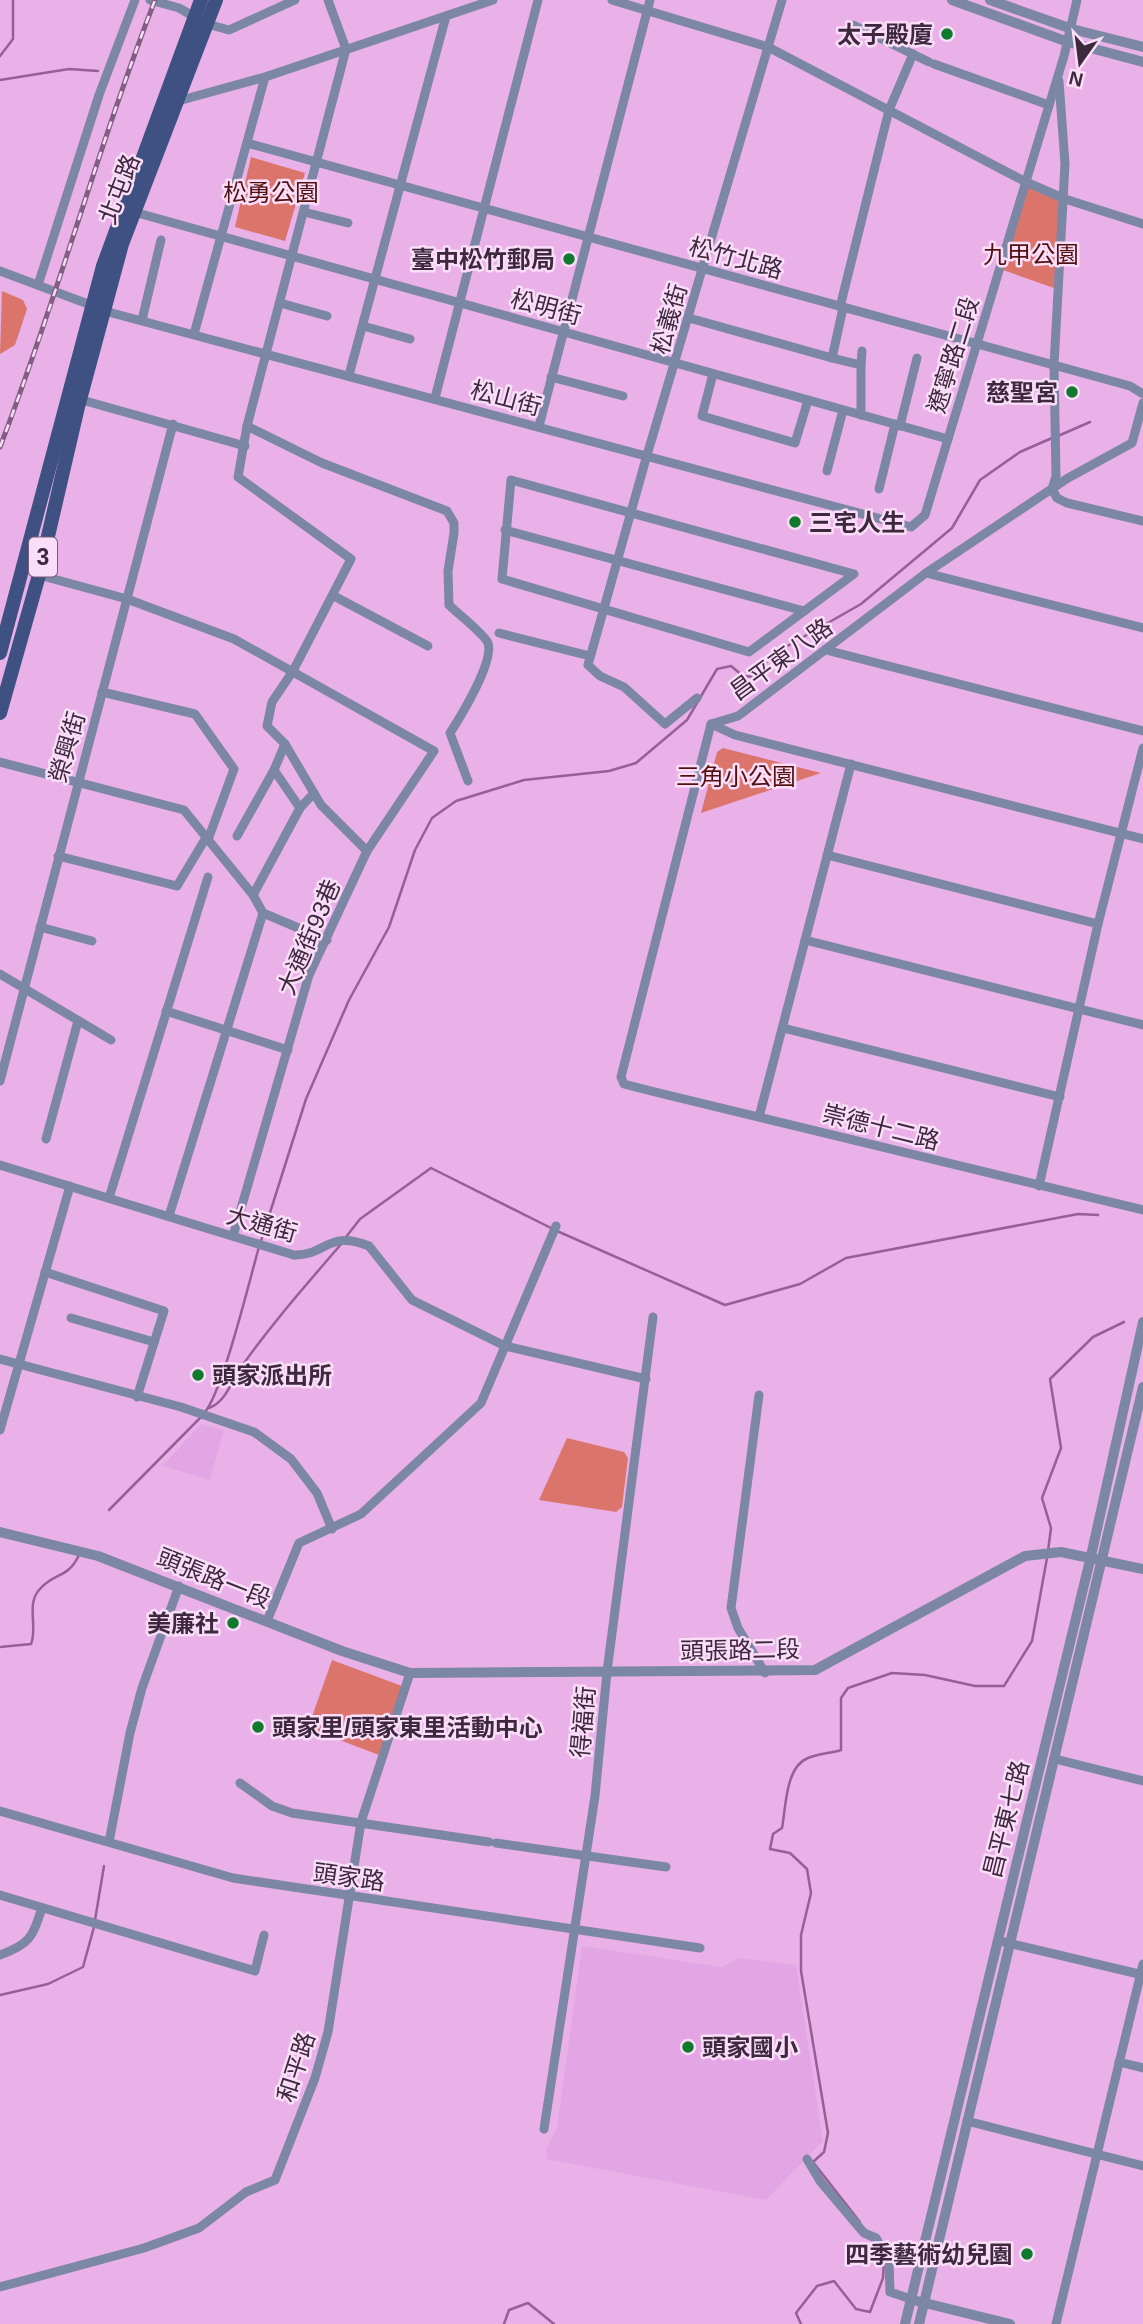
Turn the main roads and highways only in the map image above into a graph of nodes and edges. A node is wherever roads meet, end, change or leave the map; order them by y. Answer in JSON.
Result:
{"nodes":[{"id":1,"x":201,"y":0,"type":"edge"},
{"id":2,"x":216,"y":0,"type":"edge"},
{"id":3,"x":201,"y":20,"type":"junction"},
{"id":4,"x":98,"y":308,"type":"junction"},
{"id":5,"x":73,"y":397,"type":"junction"},
{"id":6,"x":0,"y":653,"type":"edge"},
{"id":7,"x":0,"y":713,"type":"edge"}],
"edges":[{"from":1,"to":3,"type":"main road","name":"北屯路","number":"3"},
{"from":2,"to":3,"type":"main road","name":"北屯路","number":"3"},
{"from":3,"to":4,"type":"main road","name":"北屯路","number":"3"},
{"from":3,"to":4,"type":"main road","name":"北屯路","number":"3"},
{"from":4,"to":5,"type":"main road","name":"北屯路","number":"3"},
{"from":5,"to":6,"type":"main road","number":"3"},
{"from":5,"to":7,"type":"main road","number":"3"}]}
